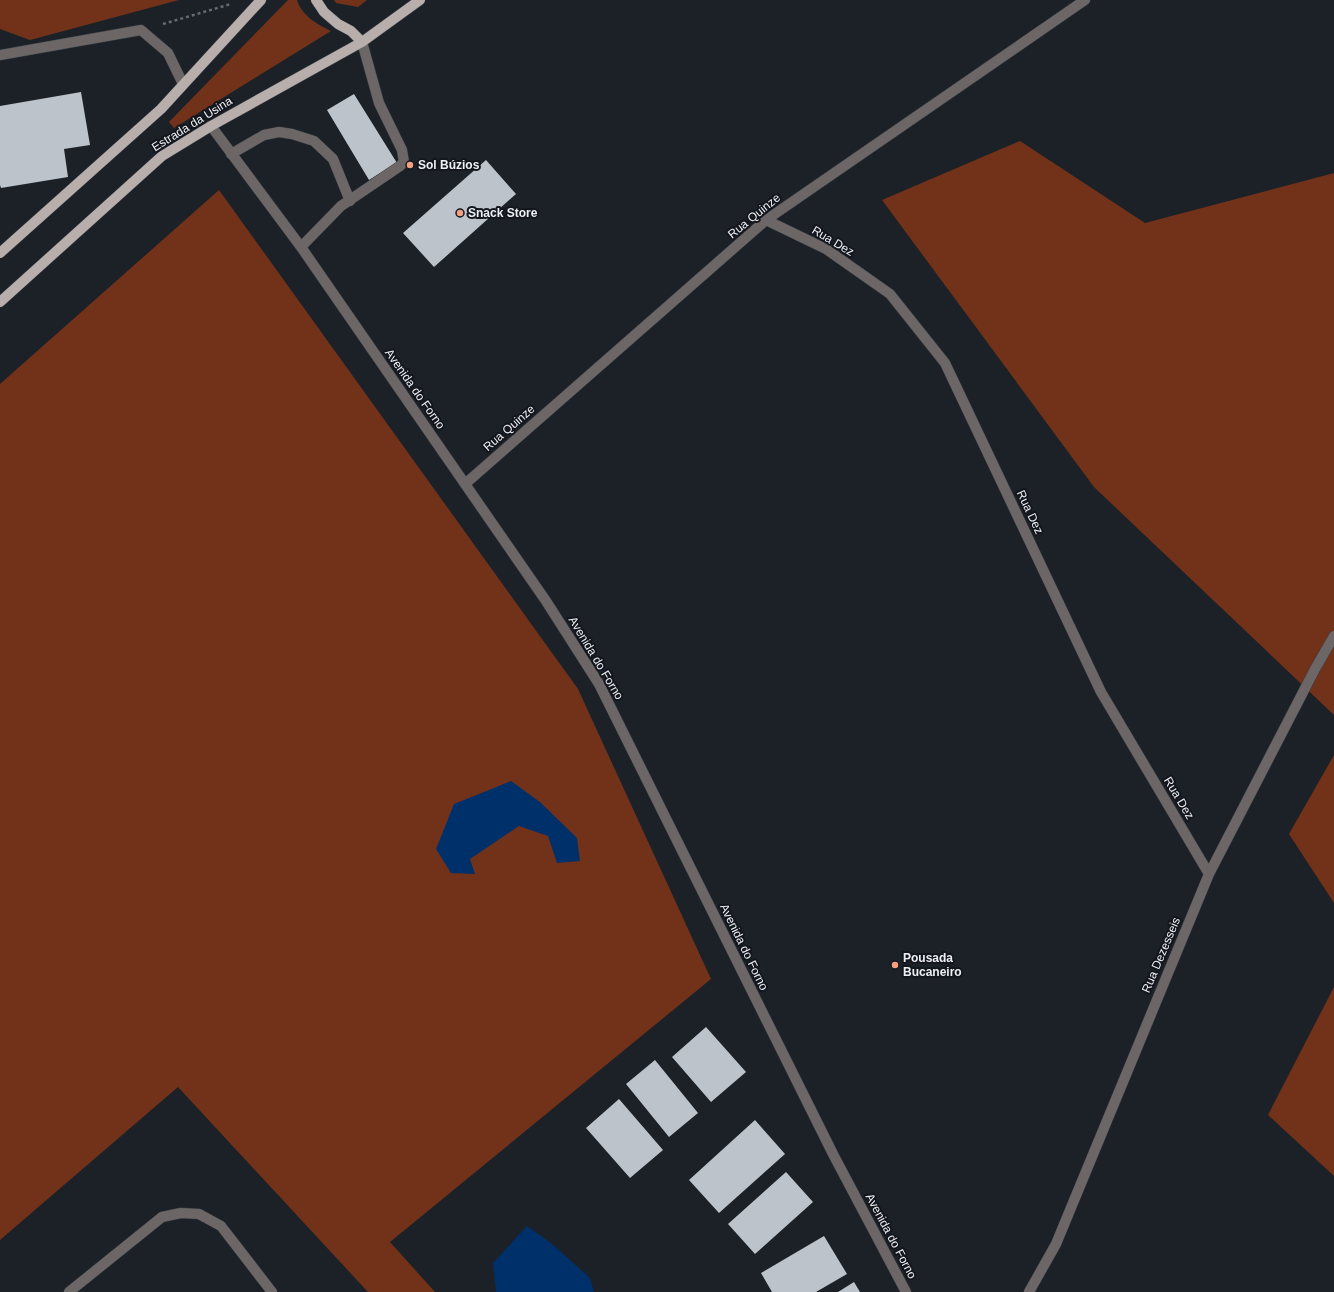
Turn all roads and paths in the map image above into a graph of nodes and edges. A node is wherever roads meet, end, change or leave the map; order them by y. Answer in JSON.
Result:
{"nodes":[{"id":1,"x":261,"y":0,"type":"edge"},
{"id":2,"x":316,"y":0,"type":"edge"},
{"id":3,"x":420,"y":0,"type":"edge"},
{"id":4,"x":1085,"y":0,"type":"edge"},
{"id":5,"x":236,"y":2,"type":"dead end"},
{"id":6,"x":141,"y":30,"type":"junction"},
{"id":7,"x":362,"y":42,"type":"junction"},
{"id":8,"x":0,"y":56,"type":"edge"},
{"id":9,"x":183,"y":84,"type":"junction"},
{"id":10,"x":211,"y":126,"type":"junction"},
{"id":11,"x":231,"y":154,"type":"junction"},
{"id":12,"x":350,"y":200,"type":"junction"},
{"id":13,"x":766,"y":220,"type":"junction"},
{"id":14,"x":301,"y":247,"type":"junction"},
{"id":15,"x":0,"y":252,"type":"edge"},
{"id":16,"x":0,"y":302,"type":"edge"},
{"id":17,"x":465,"y":484,"type":"junction"},
{"id":18,"x":1334,"y":636,"type":"edge"},
{"id":19,"x":1209,"y":874,"type":"junction"},
{"id":20,"x":69,"y":1292,"type":"edge"},
{"id":21,"x":272,"y":1292,"type":"edge"},
{"id":22,"x":906,"y":1292,"type":"edge"},
{"id":23,"x":1029,"y":1292,"type":"edge"}],
"edges":[{"from":1,"to":9,"type":"main road","name":"Estrada da Usina"},
{"from":2,"to":7,"type":"main road"},
{"from":3,"to":7,"type":"main road","name":"Estrada da Usina"},
{"from":4,"to":13,"type":"street","name":"Rua Quinze"},
{"from":5,"to":6,"type":"path"},
{"from":6,"to":8,"type":"street"},
{"from":6,"to":9,"type":"street"},
{"from":7,"to":10,"type":"main road","name":"Estrada da Usina"},
{"from":7,"to":12,"type":"street"},
{"from":9,"to":15,"type":"main road","name":"Estrada da Usina"},
{"from":10,"to":11,"type":"street","name":"Avenida do Forno"},
{"from":10,"to":16,"type":"main road","name":"Estrada da Usina"},
{"from":11,"to":12,"type":"street"},
{"from":11,"to":14,"type":"street","name":"Avenida do Forno"},
{"from":12,"to":14,"type":"street"},
{"from":13,"to":17,"type":"street","name":"Rua Quinze"},
{"from":13,"to":19,"type":"street","name":"Rua Dez"},
{"from":14,"to":17,"type":"street","name":"Avenida do Forno"},
{"from":17,"to":22,"type":"street","name":"Avenida do Forno"},
{"from":18,"to":19,"type":"street","name":"Rua Dezesseis"},
{"from":19,"to":23,"type":"street","name":"Rua Dezesseis"},
{"from":20,"to":21,"type":"street"}]}
